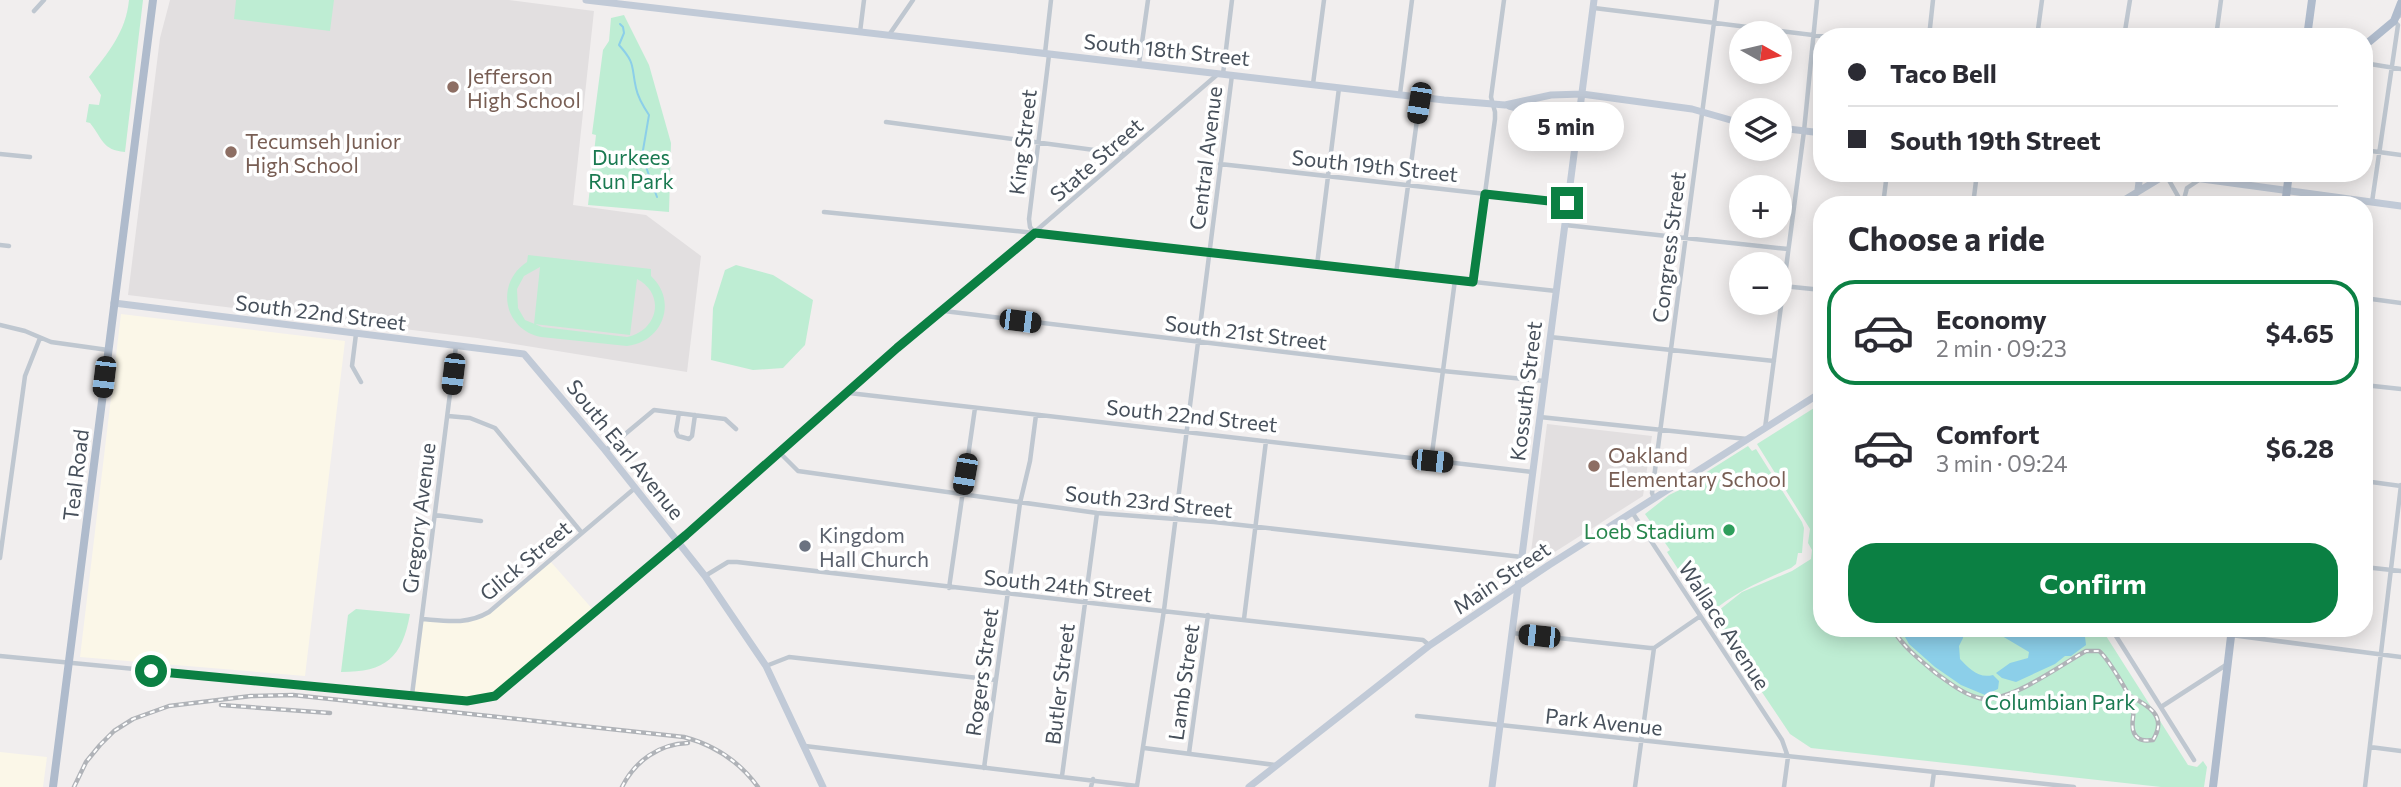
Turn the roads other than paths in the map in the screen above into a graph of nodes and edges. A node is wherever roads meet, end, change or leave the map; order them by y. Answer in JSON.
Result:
{"nodes":[{"id":1,"x":44,"y":0,"type":"edge"},
{"id":2,"x":153,"y":0,"type":"edge"},
{"id":3,"x":159,"y":0,"type":"edge"},
{"id":4,"x":586,"y":0,"type":"edge"},
{"id":5,"x":864,"y":0,"type":"edge"},
{"id":6,"x":913,"y":0,"type":"edge"},
{"id":7,"x":1051,"y":0,"type":"edge"},
{"id":8,"x":1148,"y":0,"type":"edge"},
{"id":9,"x":1232,"y":0,"type":"edge"},
{"id":10,"x":1324,"y":0,"type":"edge"},
{"id":11,"x":1412,"y":0,"type":"edge"},
{"id":12,"x":1504,"y":0,"type":"edge"},
{"id":13,"x":1717,"y":0,"type":"edge"},
{"id":14,"x":1817,"y":0,"type":"edge"},
{"id":15,"x":1933,"y":0,"type":"edge"},
{"id":16,"x":2042,"y":0,"type":"edge"},
{"id":17,"x":2130,"y":0,"type":"edge"},
{"id":18,"x":2221,"y":0,"type":"edge"},
{"id":19,"x":2312,"y":0,"type":"edge"},
{"id":20,"x":2401,"y":3,"type":"edge"},
{"id":21,"x":1593,"y":4,"type":"edge"},
{"id":22,"x":34,"y":11,"type":"dead end"},
{"id":23,"x":2401,"y":14,"type":"edge"},
{"id":24,"x":2394,"y":21,"type":"junction"},
{"id":25,"x":1714,"y":23,"type":"junction"},
{"id":26,"x":1930,"y":28,"type":"edge"},
{"id":27,"x":2038,"y":28,"type":"edge"},
{"id":28,"x":2125,"y":28,"type":"edge"},
{"id":29,"x":2217,"y":28,"type":"edge"},
{"id":30,"x":2308,"y":28,"type":"edge"},
{"id":31,"x":860,"y":32,"type":"junction"},
{"id":32,"x":1812,"y":34,"type":"junction"},
{"id":33,"x":889,"y":35,"type":"junction"},
{"id":34,"x":1813,"y":38,"type":"edge"},
{"id":35,"x":2373,"y":38,"type":"edge"},
{"id":36,"x":148,"y":42,"type":"junction"},
{"id":37,"x":1813,"y":50,"type":"edge"},
{"id":38,"x":1047,"y":54,"type":"junction"},
{"id":39,"x":1139,"y":64,"type":"junction"},
{"id":40,"x":2373,"y":65,"type":"edge"},
{"id":41,"x":2392,"y":68,"type":"junction"},
{"id":42,"x":2401,"y":69,"type":"edge"},
{"id":43,"x":1224,"y":74,"type":"junction"},
{"id":44,"x":1313,"y":84,"type":"junction"},
{"id":45,"x":1339,"y":87,"type":"junction"},
{"id":46,"x":1400,"y":94,"type":"junction"},
{"id":47,"x":1582,"y":94,"type":"junction"},
{"id":48,"x":1420,"y":97,"type":"junction"},
{"id":49,"x":1492,"y":104,"type":"junction"},
{"id":50,"x":1505,"y":105,"type":"junction"},
{"id":51,"x":1702,"y":113,"type":"junction"},
{"id":52,"x":1578,"y":116,"type":"junction"},
{"id":53,"x":1729,"y":120,"type":"edge"},
{"id":54,"x":886,"y":122,"type":"dead end"},
{"id":55,"x":1792,"y":130,"type":"edge"},
{"id":56,"x":1804,"y":131,"type":"junction"},
{"id":57,"x":1813,"y":132,"type":"edge"},
{"id":58,"x":1038,"y":143,"type":"junction"},
{"id":59,"x":2373,"y":151,"type":"edge"},
{"id":60,"x":2380,"y":152,"type":"junction"},
{"id":61,"x":0,"y":154,"type":"edge"},
{"id":62,"x":1125,"y":154,"type":"junction"},
{"id":63,"x":2401,"y":155,"type":"edge"},
{"id":64,"x":30,"y":157,"type":"dead end"},
{"id":65,"x":1220,"y":164,"type":"junction"},
{"id":66,"x":1328,"y":175,"type":"junction"},
{"id":67,"x":2139,"y":182,"type":"edge"},
{"id":68,"x":2150,"y":182,"type":"edge"},
{"id":69,"x":2195,"y":182,"type":"edge"},
{"id":70,"x":2225,"y":182,"type":"edge"},
{"id":71,"x":2288,"y":182,"type":"edge"},
{"id":72,"x":1407,"y":185,"type":"junction"},
{"id":73,"x":2137,"y":190,"type":"junction"},
{"id":74,"x":2287,"y":192,"type":"junction"},
{"id":75,"x":1485,"y":194,"type":"junction"},
{"id":76,"x":2129,"y":196,"type":"edge"},
{"id":77,"x":2186,"y":196,"type":"edge"},
{"id":78,"x":2286,"y":196,"type":"edge"},
{"id":79,"x":2321,"y":196,"type":"edge"},
{"id":80,"x":2373,"y":196,"type":"edge"},
{"id":81,"x":2373,"y":202,"type":"edge"},
{"id":82,"x":1567,"y":203,"type":"junction"},
{"id":83,"x":2401,"y":206,"type":"edge"},
{"id":84,"x":824,"y":212,"type":"dead end"},
{"id":85,"x":1565,"y":225,"type":"junction"},
{"id":86,"x":1035,"y":233,"type":"junction"},
{"id":87,"x":1685,"y":239,"type":"junction"},
{"id":88,"x":0,"y":245,"type":"edge"},
{"id":89,"x":9,"y":246,"type":"dead end"},
{"id":90,"x":1788,"y":249,"type":"junction"},
{"id":91,"x":1788,"y":252,"type":"edge"},
{"id":92,"x":1209,"y":253,"type":"junction"},
{"id":93,"x":1317,"y":265,"type":"junction"},
{"id":94,"x":1396,"y":274,"type":"junction"},
{"id":95,"x":1455,"y":280,"type":"junction"},
{"id":96,"x":1473,"y":282,"type":"junction"},
{"id":97,"x":1792,"y":287,"type":"edge"},
{"id":98,"x":1813,"y":289,"type":"edge"},
{"id":99,"x":1556,"y":291,"type":"junction"},
{"id":100,"x":2373,"y":299,"type":"edge"},
{"id":101,"x":114,"y":303,"type":"junction"},
{"id":102,"x":2401,"y":303,"type":"edge"},
{"id":103,"x":943,"y":311,"type":"junction"},
{"id":104,"x":1779,"y":315,"type":"edge"},
{"id":105,"x":0,"y":325,"type":"edge"},
{"id":106,"x":356,"y":334,"type":"junction"},
{"id":107,"x":1550,"y":337,"type":"junction"},
{"id":108,"x":40,"y":338,"type":"junction"},
{"id":109,"x":1198,"y":342,"type":"junction"},
{"id":110,"x":456,"y":345,"type":"junction"},
{"id":111,"x":1671,"y":349,"type":"junction"},
{"id":112,"x":108,"y":350,"type":"junction"},
{"id":113,"x":524,"y":354,"type":"joint"},
{"id":114,"x":1774,"y":360,"type":"junction"},
{"id":115,"x":1443,"y":372,"type":"junction"},
{"id":116,"x":1544,"y":381,"type":"junction"},
{"id":117,"x":361,"y":382,"type":"dead end"},
{"id":118,"x":2373,"y":386,"type":"edge"},
{"id":119,"x":2401,"y":389,"type":"edge"},
{"id":120,"x":849,"y":393,"type":"junction"},
{"id":121,"x":1813,"y":398,"type":"edge"},
{"id":122,"x":975,"y":408,"type":"junction"},
{"id":123,"x":679,"y":413,"type":"junction"},
{"id":124,"x":695,"y":415,"type":"junction"},
{"id":125,"x":1035,"y":415,"type":"junction"},
{"id":126,"x":448,"y":416,"type":"junction"},
{"id":127,"x":1540,"y":417,"type":"junction"},
{"id":128,"x":1765,"y":428,"type":"junction"},
{"id":129,"x":736,"y":429,"type":"dead end"},
{"id":130,"x":1660,"y":429,"type":"junction"},
{"id":131,"x":1186,"y":433,"type":"junction"},
{"id":132,"x":1748,"y":439,"type":"junction"},
{"id":133,"x":1266,"y":441,"type":"junction"},
{"id":134,"x":605,"y":450,"type":"junction"},
{"id":135,"x":780,"y":454,"type":"junction"},
{"id":136,"x":1432,"y":461,"type":"junction"},
{"id":137,"x":1532,"y":472,"type":"junction"},
{"id":138,"x":2373,"y":482,"type":"edge"},
{"id":139,"x":2401,"y":485,"type":"edge"},
{"id":140,"x":635,"y":488,"type":"junction"},
{"id":141,"x":962,"y":494,"type":"junction"},
{"id":142,"x":1654,"y":498,"type":"junction"},
{"id":143,"x":1020,"y":503,"type":"junction"},
{"id":144,"x":1632,"y":512,"type":"junction"},
{"id":145,"x":1097,"y":513,"type":"junction"},
{"id":146,"x":435,"y":515,"type":"junction"},
{"id":147,"x":1175,"y":520,"type":"junction"},
{"id":148,"x":481,"y":521,"type":"dead end"},
{"id":149,"x":1255,"y":528,"type":"junction"},
{"id":150,"x":582,"y":533,"type":"junction"},
{"id":151,"x":678,"y":542,"type":"junction"},
{"id":152,"x":1522,"y":557,"type":"junction"},
{"id":153,"x":0,"y":558,"type":"edge"},
{"id":154,"x":2373,"y":568,"type":"edge"},
{"id":155,"x":2391,"y":570,"type":"junction"},
{"id":156,"x":2401,"y":571,"type":"edge"},
{"id":157,"x":705,"y":576,"type":"junction"},
{"id":158,"x":1517,"y":587,"type":"junction"},
{"id":159,"x":949,"y":588,"type":"junction"},
{"id":160,"x":1007,"y":595,"type":"junction"},
{"id":161,"x":1085,"y":601,"type":"junction"},
{"id":162,"x":1164,"y":610,"type":"junction"},
{"id":163,"x":1208,"y":615,"type":"junction"},
{"id":164,"x":1699,"y":617,"type":"junction"},
{"id":165,"x":422,"y":619,"type":"junction"},
{"id":166,"x":1244,"y":619,"type":"junction"},
{"id":167,"x":1512,"y":633,"type":"junction"},
{"id":168,"x":2118,"y":637,"type":"edge"},
{"id":169,"x":2229,"y":637,"type":"edge"},
{"id":170,"x":2269,"y":637,"type":"edge"},
{"id":171,"x":1430,"y":645,"type":"junction"},
{"id":172,"x":1654,"y":648,"type":"junction"},
{"id":173,"x":2381,"y":654,"type":"junction"},
{"id":174,"x":0,"y":656,"type":"edge"},
{"id":175,"x":2401,"y":657,"type":"edge"},
{"id":176,"x":70,"y":664,"type":"junction"},
{"id":177,"x":2227,"y":665,"type":"junction"},
{"id":178,"x":766,"y":666,"type":"junction"},
{"id":179,"x":996,"y":680,"type":"junction"},
{"id":180,"x":412,"y":695,"type":"junction"},
{"id":181,"x":2161,"y":707,"type":"junction"},
{"id":182,"x":1417,"y":716,"type":"dead end"},
{"id":183,"x":1500,"y":725,"type":"junction"},
{"id":184,"x":1642,"y":741,"type":"junction"},
{"id":185,"x":805,"y":746,"type":"junction"},
{"id":186,"x":2370,"y":747,"type":"junction"},
{"id":187,"x":1144,"y":748,"type":"junction"},
{"id":188,"x":2401,"y":751,"type":"edge"},
{"id":189,"x":1189,"y":753,"type":"junction"},
{"id":190,"x":1791,"y":757,"type":"junction"},
{"id":191,"x":2194,"y":760,"type":"dead end"},
{"id":192,"x":1276,"y":766,"type":"junction"},
{"id":193,"x":984,"y":768,"type":"junction"},
{"id":194,"x":1934,"y":772,"type":"junction"},
{"id":195,"x":1062,"y":776,"type":"junction"},
{"id":196,"x":1093,"y":779,"type":"junction"},
{"id":197,"x":1138,"y":786,"type":"edge"},
{"id":198,"x":53,"y":787,"type":"edge"},
{"id":199,"x":823,"y":787,"type":"edge"},
{"id":200,"x":1091,"y":787,"type":"edge"},
{"id":201,"x":1250,"y":787,"type":"edge"},
{"id":202,"x":1492,"y":787,"type":"edge"},
{"id":203,"x":1635,"y":787,"type":"edge"},
{"id":204,"x":1784,"y":787,"type":"edge"},
{"id":205,"x":1932,"y":787,"type":"edge"},
{"id":206,"x":2074,"y":787,"type":"edge"},
{"id":207,"x":2213,"y":787,"type":"edge"},
{"id":208,"x":2365,"y":787,"type":"edge"}],
"edges":[{"from":1,"to":22,"type":"street"},
{"from":2,"to":36,"type":"main road","name":"Teal Road"},
{"from":3,"to":36,"type":"main road"},
{"from":4,"to":31,"type":"main road","name":"South 18th Street"},
{"from":5,"to":31,"type":"street"},
{"from":6,"to":33,"type":"street"},
{"from":7,"to":38,"type":"street","name":"King Street"},
{"from":8,"to":39,"type":"street"},
{"from":9,"to":43,"type":"street","name":"Central Avenue"},
{"from":10,"to":44,"type":"street"},
{"from":11,"to":46,"type":"street"},
{"from":12,"to":49,"type":"street"},
{"from":13,"to":25,"type":"street","name":"Congress Street"},
{"from":14,"to":32,"type":"street"},
{"from":15,"to":26,"type":"street"},
{"from":16,"to":27,"type":"street"},
{"from":17,"to":28,"type":"street"},
{"from":18,"to":29,"type":"street"},
{"from":19,"to":30,"type":"main road"},
{"from":20,"to":24,"type":"main road"},
{"from":21,"to":25,"type":"street"},
{"from":21,"to":47,"type":"main road","name":"Kossuth Street"},
{"from":23,"to":24,"type":"street"},
{"from":24,"to":35,"type":"main road"},
{"from":24,"to":41,"type":"street"},
{"from":25,"to":32,"type":"street"},
{"from":25,"to":51,"type":"street","name":"Congress Street"},
{"from":31,"to":33,"type":"main road","name":"South 18th Street"},
{"from":32,"to":34,"type":"street"},
{"from":33,"to":38,"type":"main road","name":"South 18th Street"},
{"from":36,"to":101,"type":"main road","name":"Teal Road"},
{"from":37,"to":56,"type":"street"},
{"from":38,"to":39,"type":"main road","name":"South 18th Street"},
{"from":38,"to":58,"type":"street","name":"King Street"},
{"from":39,"to":43,"type":"main road","name":"South 18th Street"},
{"from":40,"to":41,"type":"street"},
{"from":41,"to":42,"type":"street"},
{"from":41,"to":60,"type":"street"},
{"from":43,"to":44,"type":"main road","name":"South 18th Street"},
{"from":43,"to":62,"type":"street","name":"State Street"},
{"from":43,"to":65,"type":"street","name":"Central Avenue"},
{"from":44,"to":45,"type":"main road","name":"South 18th Street"},
{"from":45,"to":46,"type":"main road","name":"South 18th Street"},
{"from":45,"to":66,"type":"street"},
{"from":46,"to":48,"type":"main road","name":"South 18th Street"},
{"from":47,"to":50,"type":"main road","name":"South 18th Street"},
{"from":47,"to":51,"type":"main road","name":"South 18th Street"},
{"from":47,"to":52,"type":"main road","name":"Kossuth Street"},
{"from":48,"to":49,"type":"main road","name":"South 18th Street"},
{"from":48,"to":72,"type":"street"},
{"from":49,"to":50,"type":"main road","name":"South 18th Street"},
{"from":49,"to":75,"type":"street"},
{"from":50,"to":52,"type":"main road"},
{"from":51,"to":53,"type":"main road","name":"South 18th Street"},
{"from":51,"to":87,"type":"street","name":"Congress Street"},
{"from":52,"to":82,"type":"main road","name":"Kossuth Street"},
{"from":54,"to":58,"type":"street"},
{"from":55,"to":56,"type":"main road"},
{"from":56,"to":57,"type":"main road"},
{"from":56,"to":90,"type":"street"},
{"from":58,"to":62,"type":"street"},
{"from":58,"to":86,"type":"street","name":"King Street"},
{"from":59,"to":60,"type":"street"},
{"from":60,"to":63,"type":"street"},
{"from":60,"to":80,"type":"street"},
{"from":61,"to":64,"type":"street"},
{"from":62,"to":86,"type":"street","name":"State Street"},
{"from":65,"to":66,"type":"street","name":"South 19th Street"},
{"from":65,"to":92,"type":"street","name":"Central Avenue"},
{"from":66,"to":72,"type":"street","name":"South 19th Street"},
{"from":66,"to":93,"type":"street"},
{"from":67,"to":73,"type":"main road"},
{"from":68,"to":73,"type":"main road"},
{"from":69,"to":77,"type":"street"},
{"from":70,"to":74,"type":"main road"},
{"from":71,"to":74,"type":"main road"},
{"from":72,"to":75,"type":"street","name":"South 19th Street"},
{"from":72,"to":94,"type":"street"},
{"from":73,"to":76,"type":"main road"},
{"from":74,"to":78,"type":"main road"},
{"from":74,"to":79,"type":"main road"},
{"from":75,"to":82,"type":"street","name":"South 19th Street"},
{"from":75,"to":96,"type":"street"},
{"from":81,"to":83,"type":"main road"},
{"from":82,"to":85,"type":"main road","name":"Kossuth Street"},
{"from":84,"to":86,"type":"street"},
{"from":85,"to":87,"type":"street"},
{"from":85,"to":99,"type":"main road","name":"Kossuth Street"},
{"from":86,"to":92,"type":"street"},
{"from":86,"to":103,"type":"street","name":"State Street"},
{"from":87,"to":90,"type":"street"},
{"from":87,"to":111,"type":"street","name":"Congress Street"},
{"from":88,"to":89,"type":"street"},
{"from":90,"to":91,"type":"street"},
{"from":92,"to":93,"type":"street"},
{"from":92,"to":109,"type":"street","name":"Central Avenue"},
{"from":93,"to":94,"type":"street"},
{"from":94,"to":95,"type":"street"},
{"from":95,"to":96,"type":"street"},
{"from":95,"to":115,"type":"street"},
{"from":96,"to":99,"type":"street"},
{"from":97,"to":98,"type":"street"},
{"from":99,"to":107,"type":"main road","name":"Kossuth Street"},
{"from":100,"to":102,"type":"street"},
{"from":101,"to":106,"type":"main road","name":"South 22nd Street"},
{"from":101,"to":112,"type":"main road","name":"Teal Road"},
{"from":103,"to":109,"type":"street","name":"South 21st Street"},
{"from":103,"to":120,"type":"street","name":"State Street"},
{"from":104,"to":114,"type":"street"},
{"from":105,"to":108,"type":"street"},
{"from":106,"to":110,"type":"main road","name":"South 22nd Street"},
{"from":106,"to":117,"type":"street"},
{"from":107,"to":111,"type":"street"},
{"from":107,"to":116,"type":"main road","name":"Kossuth Street"},
{"from":108,"to":112,"type":"street"},
{"from":108,"to":153,"type":"street"},
{"from":109,"to":115,"type":"street","name":"South 21st Street"},
{"from":109,"to":131,"type":"street","name":"Central Avenue"},
{"from":110,"to":113,"type":"main road","name":"South 22nd Street"},
{"from":110,"to":126,"type":"street","name":"Gregory Avenue"},
{"from":111,"to":114,"type":"street"},
{"from":111,"to":130,"type":"street","name":"Congress Street"},
{"from":112,"to":176,"type":"main road","name":"Teal Road"},
{"from":113,"to":134,"type":"main road","name":"South Earl Avenue"},
{"from":114,"to":128,"type":"street"},
{"from":115,"to":116,"type":"street","name":"South 21st Street"},
{"from":115,"to":136,"type":"street"},
{"from":116,"to":127,"type":"main road","name":"Kossuth Street"},
{"from":118,"to":119,"type":"street"},
{"from":120,"to":122,"type":"street","name":"South 22nd Street"},
{"from":120,"to":135,"type":"street","name":"State Street"},
{"from":121,"to":128,"type":"main road","name":"Main Street"},
{"from":122,"to":125,"type":"street","name":"South 22nd Street"},
{"from":122,"to":141,"type":"street"},
{"from":123,"to":124,"type":"street"},
{"from":123,"to":124,"type":"street"},
{"from":123,"to":134,"type":"street"},
{"from":124,"to":129,"type":"street"},
{"from":125,"to":131,"type":"street","name":"South 22nd Street"},
{"from":125,"to":143,"type":"street","name":"Rogers Street"},
{"from":126,"to":146,"type":"street","name":"Gregory Avenue"},
{"from":126,"to":150,"type":"street"},
{"from":127,"to":130,"type":"street"},
{"from":127,"to":137,"type":"main road","name":"Kossuth Street"},
{"from":128,"to":132,"type":"main road","name":"Main Street"},
{"from":130,"to":132,"type":"street"},
{"from":130,"to":142,"type":"street","name":"Congress Street"},
{"from":131,"to":133,"type":"street","name":"South 22nd Street"},
{"from":131,"to":147,"type":"street","name":"Central Avenue"},
{"from":132,"to":142,"type":"main road","name":"Main Street"},
{"from":133,"to":136,"type":"street","name":"South 22nd Street"},
{"from":133,"to":149,"type":"street"},
{"from":134,"to":140,"type":"main road","name":"South Earl Avenue"},
{"from":135,"to":141,"type":"street","name":"South 23rd Street"},
{"from":135,"to":151,"type":"street","name":"State Street"},
{"from":136,"to":137,"type":"street","name":"South 22nd Street"},
{"from":137,"to":152,"type":"main road","name":"Kossuth Street"},
{"from":138,"to":139,"type":"street"},
{"from":139,"to":155,"type":"street"},
{"from":140,"to":150,"type":"street","name":"Glick Street"},
{"from":140,"to":151,"type":"main road","name":"South Earl Avenue"},
{"from":141,"to":143,"type":"street","name":"South 23rd Street"},
{"from":141,"to":159,"type":"street"},
{"from":142,"to":144,"type":"main road","name":"Main Street"},
{"from":143,"to":145,"type":"street","name":"South 23rd Street"},
{"from":143,"to":160,"type":"street","name":"Rogers Street"},
{"from":144,"to":158,"type":"main road","name":"Main Street"},
{"from":144,"to":164,"type":"street","name":"Wallace Avenue"},
{"from":145,"to":147,"type":"street","name":"South 23rd Street"},
{"from":145,"to":161,"type":"street","name":"Butler Street"},
{"from":146,"to":148,"type":"street"},
{"from":146,"to":165,"type":"street","name":"Gregory Avenue"},
{"from":147,"to":149,"type":"street","name":"South 23rd Street"},
{"from":147,"to":162,"type":"street","name":"Central Avenue"},
{"from":149,"to":152,"type":"street","name":"South 23rd Street"},
{"from":149,"to":166,"type":"street"},
{"from":150,"to":165,"type":"street","name":"Glick Street"},
{"from":151,"to":157,"type":"main road","name":"South Earl Avenue"},
{"from":151,"to":180,"type":"street","name":"State Street"},
{"from":152,"to":158,"type":"main road","name":"Kossuth Street"},
{"from":154,"to":155,"type":"street"},
{"from":155,"to":156,"type":"street"},
{"from":155,"to":173,"type":"street"},
{"from":157,"to":159,"type":"street","name":"South 24th Street"},
{"from":157,"to":178,"type":"main road","name":"South Earl Avenue"},
{"from":158,"to":167,"type":"main road","name":"Kossuth Street"},
{"from":158,"to":171,"type":"main road","name":"Main Street"},
{"from":159,"to":160,"type":"street","name":"South 24th Street"},
{"from":160,"to":161,"type":"street","name":"South 24th Street"},
{"from":160,"to":179,"type":"street","name":"Rogers Street"},
{"from":161,"to":162,"type":"street","name":"South 24th Street"},
{"from":161,"to":195,"type":"street","name":"Butler Street"},
{"from":162,"to":163,"type":"street","name":"South 24th Street"},
{"from":162,"to":187,"type":"street","name":"Central Avenue"},
{"from":163,"to":166,"type":"street","name":"South 24th Street"},
{"from":163,"to":189,"type":"street","name":"Lamb Street"},
{"from":164,"to":172,"type":"street"},
{"from":164,"to":190,"type":"street","name":"Wallace Avenue"},
{"from":165,"to":180,"type":"street","name":"Gregory Avenue"},
{"from":166,"to":171,"type":"street","name":"South 24th Street"},
{"from":167,"to":172,"type":"street"},
{"from":167,"to":183,"type":"main road","name":"Kossuth Street"},
{"from":168,"to":181,"type":"street"},
{"from":169,"to":177,"type":"main road"},
{"from":170,"to":173,"type":"street"},
{"from":171,"to":192,"type":"main road","name":"Main Street"},
{"from":172,"to":184,"type":"street"},
{"from":173,"to":175,"type":"street"},
{"from":173,"to":186,"type":"street"},
{"from":174,"to":176,"type":"street"},
{"from":176,"to":180,"type":"street"},
{"from":176,"to":198,"type":"main road","name":"Teal Road"},
{"from":177,"to":181,"type":"street"},
{"from":177,"to":207,"type":"main road"},
{"from":178,"to":179,"type":"street"},
{"from":178,"to":185,"type":"main road","name":"South Earl Avenue"},
{"from":179,"to":193,"type":"street","name":"Rogers Street"},
{"from":181,"to":191,"type":"street"},
{"from":182,"to":183,"type":"street","name":"Park Avenue"},
{"from":183,"to":184,"type":"street","name":"Park Avenue"},
{"from":183,"to":202,"type":"main road","name":"Kossuth Street"},
{"from":184,"to":190,"type":"street","name":"Park Avenue"},
{"from":184,"to":203,"type":"street"},
{"from":185,"to":193,"type":"street"},
{"from":185,"to":199,"type":"main road","name":"South Earl Avenue"},
{"from":186,"to":188,"type":"street"},
{"from":186,"to":208,"type":"street"},
{"from":187,"to":189,"type":"street"},
{"from":187,"to":197,"type":"street","name":"Central Avenue"},
{"from":189,"to":192,"type":"street"},
{"from":190,"to":194,"type":"street","name":"Park Avenue"},
{"from":190,"to":204,"type":"street"},
{"from":192,"to":201,"type":"main road","name":"Main Street"},
{"from":193,"to":195,"type":"street"},
{"from":194,"to":205,"type":"street"},
{"from":194,"to":206,"type":"street","name":"Park Avenue"},
{"from":195,"to":196,"type":"street"},
{"from":196,"to":197,"type":"street"},
{"from":196,"to":200,"type":"street"}]}
